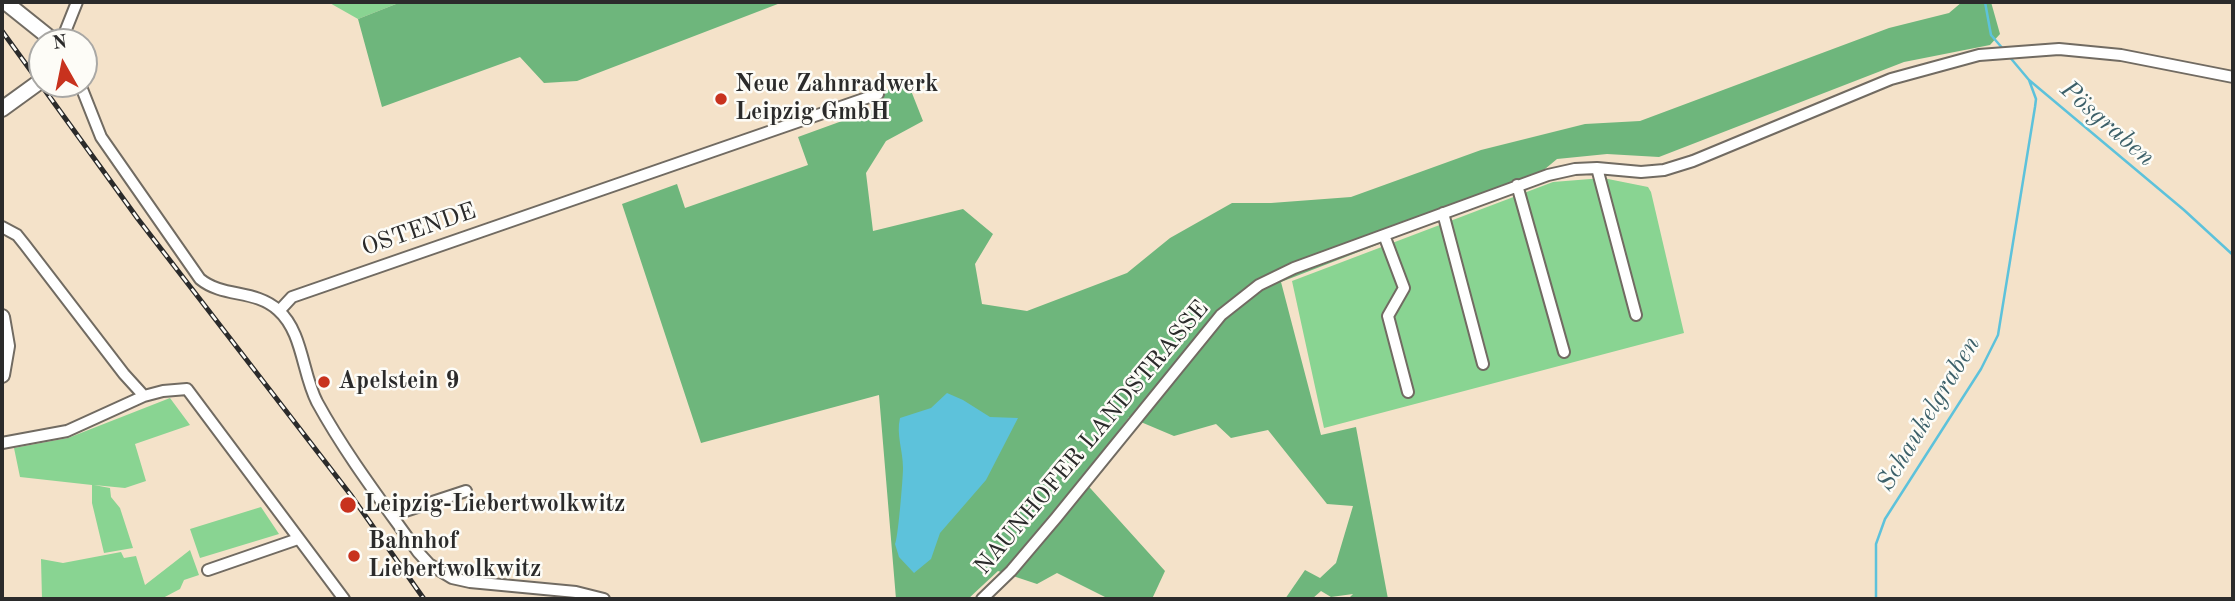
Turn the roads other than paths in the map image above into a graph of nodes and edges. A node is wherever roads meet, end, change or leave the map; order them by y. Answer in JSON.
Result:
{"nodes":[{"id":1,"x":5,"y":2,"type":"edge"},
{"id":2,"x":77,"y":2,"type":"edge"},
{"id":3,"x":38,"y":28,"type":"edge"},
{"id":4,"x":67,"y":28,"type":"edge"},
{"id":5,"x":2233,"y":77,"type":"edge"},
{"id":6,"x":28,"y":90,"type":"edge"},
{"id":7,"x":878,"y":93,"type":"dead end"},
{"id":8,"x":84,"y":98,"type":"edge"},
{"id":9,"x":2,"y":109,"type":"edge"},
{"id":10,"x":1597,"y":167,"type":"junction"},
{"id":11,"x":1517,"y":185,"type":"junction"},
{"id":12,"x":1443,"y":213,"type":"junction"},
{"id":13,"x":2,"y":227,"type":"edge"},
{"id":14,"x":1384,"y":235,"type":"junction"},
{"id":15,"x":279,"y":311,"type":"junction"},
{"id":16,"x":1636,"y":315,"type":"dead end"},
{"id":17,"x":2,"y":317,"type":"edge"},
{"id":18,"x":1564,"y":352,"type":"dead end"},
{"id":19,"x":1483,"y":363,"type":"dead end"},
{"id":20,"x":2,"y":375,"type":"edge"},
{"id":21,"x":1408,"y":392,"type":"dead end"},
{"id":22,"x":144,"y":396,"type":"junction"},
{"id":23,"x":2,"y":443,"type":"edge"},
{"id":24,"x":466,"y":491,"type":"dead end"},
{"id":25,"x":393,"y":516,"type":"junction"},
{"id":26,"x":298,"y":538,"type":"junction"},
{"id":27,"x":208,"y":570,"type":"dead end"},
{"id":28,"x":344,"y":599,"type":"edge"},
{"id":29,"x":604,"y":599,"type":"edge"},
{"id":30,"x":982,"y":599,"type":"edge"}],
"edges":[{"from":1,"to":3,"type":"main road"},
{"from":2,"to":4,"type":"street"},
{"from":5,"to":10,"type":"street","name":"NAUNHOFER LANDSTRASSE"},
{"from":6,"to":9,"type":"main road"},
{"from":7,"to":15,"type":"street","name":"OSTENDE"},
{"from":8,"to":15,"type":"street"},
{"from":10,"to":11,"type":"street","name":"NAUNHOFER LANDSTRASSE"},
{"from":10,"to":16,"type":"street"},
{"from":11,"to":12,"type":"street","name":"NAUNHOFER LANDSTRASSE"},
{"from":11,"to":18,"type":"street"},
{"from":12,"to":14,"type":"street","name":"NAUNHOFER LANDSTRASSE"},
{"from":12,"to":19,"type":"street"},
{"from":13,"to":22,"type":"street"},
{"from":14,"to":21,"type":"street"},
{"from":14,"to":30,"type":"street","name":"NAUNHOFER LANDSTRASSE"},
{"from":15,"to":25,"type":"street"},
{"from":17,"to":20,"type":"main road"},
{"from":22,"to":23,"type":"street"},
{"from":22,"to":26,"type":"street"},
{"from":24,"to":25,"type":"street"},
{"from":25,"to":29,"type":"street"},
{"from":26,"to":27,"type":"street"},
{"from":26,"to":28,"type":"street"}]}
